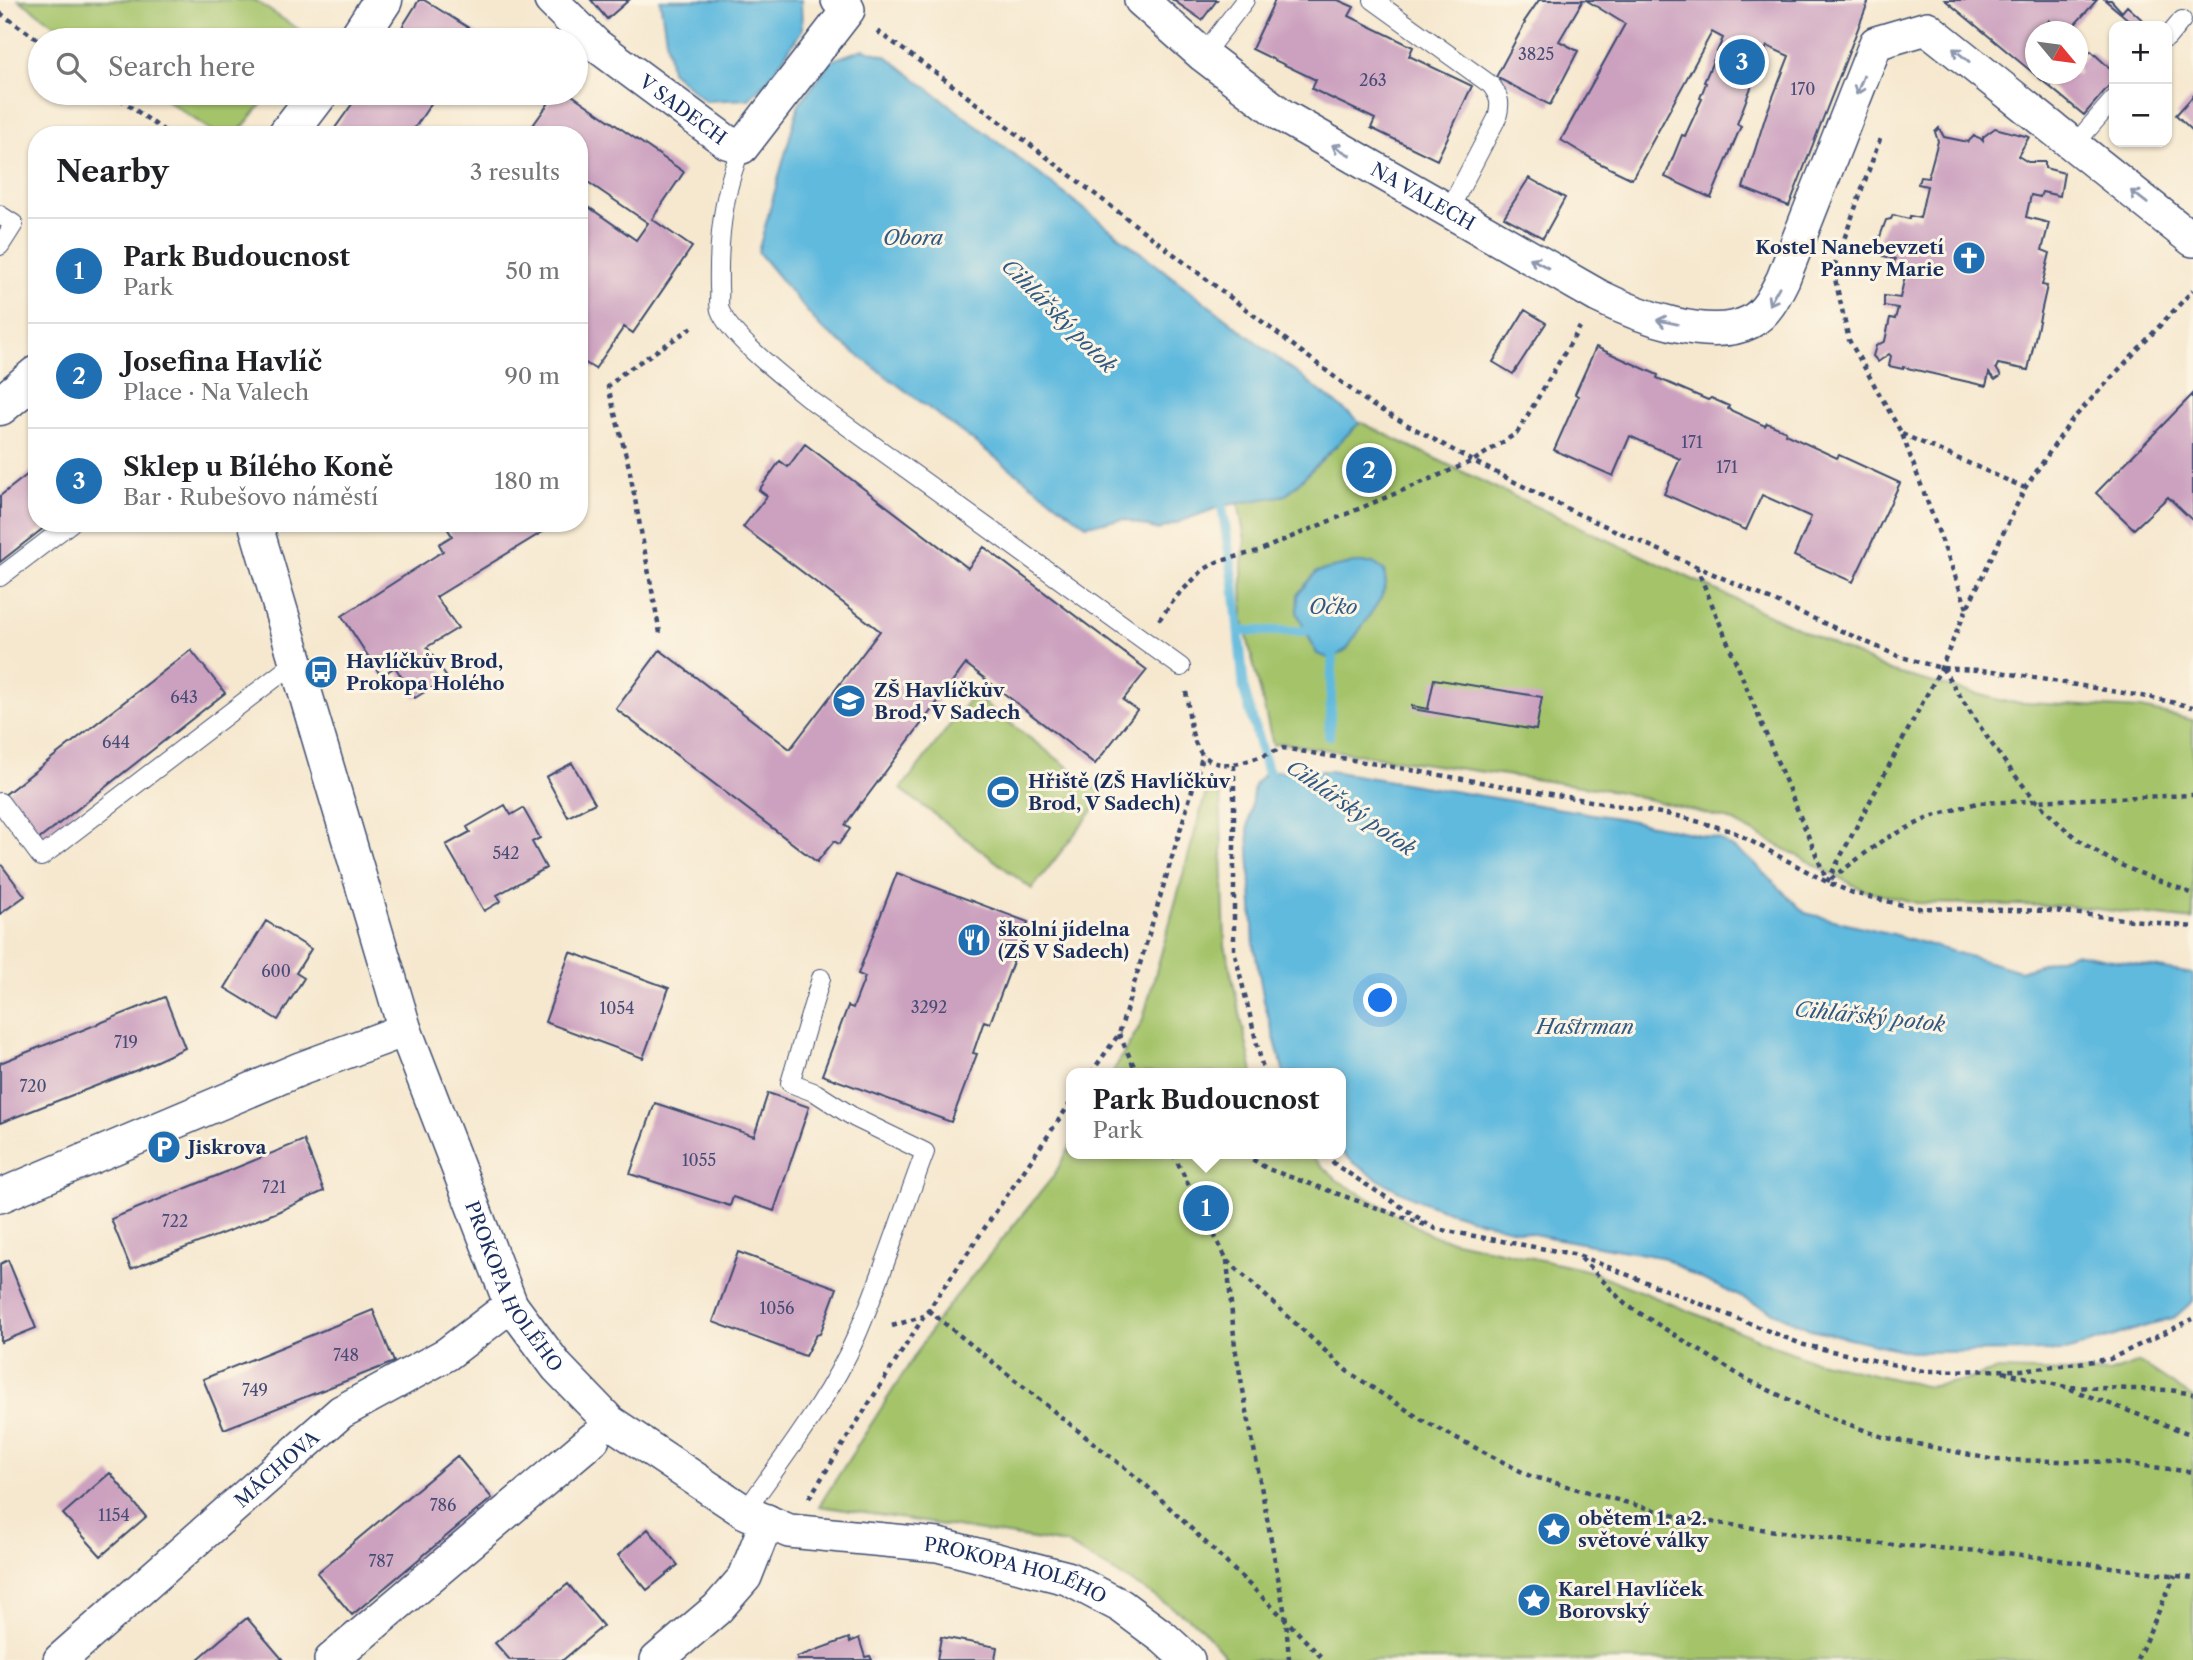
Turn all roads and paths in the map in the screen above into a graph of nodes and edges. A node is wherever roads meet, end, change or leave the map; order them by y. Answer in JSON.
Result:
{"nodes":[{"id":1,"x":383,"y":0,"type":"edge"},
{"id":2,"x":551,"y":0,"type":"edge"},
{"id":3,"x":1140,"y":0,"type":"edge"},
{"id":4,"x":1245,"y":0,"type":"edge"},
{"id":5,"x":1373,"y":0,"type":"edge"},
{"id":6,"x":843,"y":5,"type":"edge"},
{"id":7,"x":0,"y":13,"type":"edge"},
{"id":8,"x":2182,"y":20,"type":"dead end"},
{"id":9,"x":365,"y":28,"type":"edge"},
{"id":10,"x":580,"y":28,"type":"edge"},
{"id":11,"x":2172,"y":32,"type":"edge"},
{"id":12,"x":28,"y":33,"type":"edge"},
{"id":13,"x":588,"y":36,"type":"edge"},
{"id":14,"x":1203,"y":55,"type":"junction"},
{"id":15,"x":129,"y":105,"type":"edge"},
{"id":16,"x":310,"y":105,"type":"edge"},
{"id":17,"x":2109,"y":105,"type":"edge"},
{"id":18,"x":158,"y":126,"type":"edge"},
{"id":19,"x":295,"y":126,"type":"edge"},
{"id":20,"x":2074,"y":145,"type":"junction"},
{"id":21,"x":742,"y":146,"type":"junction"},
{"id":22,"x":1448,"y":212,"type":"junction"},
{"id":23,"x":0,"y":215,"type":"edge"},
{"id":24,"x":2193,"y":239,"type":"edge"},
{"id":25,"x":0,"y":246,"type":"edge"},
{"id":26,"x":1833,"y":270,"type":"dead end"},
{"id":27,"x":2193,"y":290,"type":"edge"},
{"id":28,"x":1598,"y":296,"type":"junction"},
{"id":29,"x":720,"y":310,"type":"junction"},
{"id":30,"x":28,"y":382,"type":"edge"},
{"id":31,"x":2,"y":401,"type":"edge"},
{"id":32,"x":1902,"y":435,"type":"junction"},
{"id":33,"x":1473,"y":461,"type":"junction"},
{"id":34,"x":2025,"y":488,"type":"junction"},
{"id":35,"x":59,"y":532,"type":"edge"},
{"id":36,"x":258,"y":532,"type":"edge"},
{"id":37,"x":1696,"y":566,"type":"junction"},
{"id":38,"x":0,"y":577,"type":"edge"},
{"id":39,"x":1967,"y":608,"type":"junction"},
{"id":40,"x":660,"y":633,"type":"dead end"},
{"id":41,"x":1144,"y":641,"type":"junction"},
{"id":42,"x":296,"y":662,"type":"junction"},
{"id":43,"x":1181,"y":667,"type":"joint"},
{"id":44,"x":1941,"y":668,"type":"junction"},
{"id":45,"x":2193,"y":707,"type":"edge"},
{"id":46,"x":1203,"y":754,"type":"junction"},
{"id":47,"x":1234,"y":765,"type":"junction"},
{"id":48,"x":2193,"y":795,"type":"edge"},
{"id":49,"x":2038,"y":801,"type":"junction"},
{"id":50,"x":0,"y":802,"type":"edge"},
{"id":51,"x":1827,"y":882,"type":"junction"},
{"id":52,"x":2193,"y":894,"type":"edge"},
{"id":53,"x":2193,"y":927,"type":"edge"},
{"id":54,"x":821,"y":978,"type":"dead end"},
{"id":55,"x":405,"y":1030,"type":"junction"},
{"id":56,"x":1119,"y":1034,"type":"junction"},
{"id":57,"x":1095,"y":1068,"type":"edge"},
{"id":58,"x":1135,"y":1068,"type":"edge"},
{"id":59,"x":1263,"y":1068,"type":"edge"},
{"id":60,"x":1066,"y":1109,"type":"edge"},
{"id":61,"x":1176,"y":1159,"type":"edge"},
{"id":62,"x":1252,"y":1159,"type":"edge"},
{"id":63,"x":1330,"y":1159,"type":"edge"},
{"id":64,"x":0,"y":1196,"type":"edge"},
{"id":65,"x":1436,"y":1229,"type":"junction"},
{"id":66,"x":1578,"y":1255,"type":"junction"},
{"id":67,"x":1227,"y":1260,"type":"junction"},
{"id":68,"x":511,"y":1305,"type":"junction"},
{"id":69,"x":928,"y":1310,"type":"junction"},
{"id":70,"x":2193,"y":1319,"type":"edge"},
{"id":71,"x":1996,"y":1370,"type":"junction"},
{"id":72,"x":2066,"y":1387,"type":"junction"},
{"id":73,"x":2193,"y":1394,"type":"edge"},
{"id":74,"x":2193,"y":1435,"type":"edge"},
{"id":75,"x":593,"y":1439,"type":"dead end"},
{"id":76,"x":2193,"y":1472,"type":"edge"},
{"id":77,"x":767,"y":1521,"type":"junction"},
{"id":78,"x":2175,"y":1575,"type":"junction"},
{"id":79,"x":2193,"y":1578,"type":"edge"},
{"id":80,"x":1286,"y":1620,"type":"junction"},
{"id":81,"x":60,"y":1660,"type":"edge"},
{"id":82,"x":331,"y":1660,"type":"edge"},
{"id":83,"x":657,"y":1660,"type":"edge"},
{"id":84,"x":1188,"y":1660,"type":"edge"},
{"id":85,"x":1289,"y":1660,"type":"edge"},
{"id":86,"x":1325,"y":1660,"type":"edge"},
{"id":87,"x":2137,"y":1660,"type":"edge"}],
"edges":[{"from":1,"to":9,"type":"main road"},
{"from":2,"to":10,"type":"street","name":"V SADECH"},
{"from":3,"to":14,"type":"street","name":"NA VALECH"},
{"from":4,"to":14,"type":"lane"},
{"from":5,"to":22,"type":"lane"},
{"from":6,"to":21,"type":"street","name":"V SADECH"},
{"from":6,"to":33,"type":"path"},
{"from":7,"to":12,"type":"path"},
{"from":8,"to":11,"type":"lane"},
{"from":13,"to":21,"type":"street","name":"V SADECH"},
{"from":22,"to":14,"type":"street","name":"NA VALECH","one_way":true},
{"from":15,"to":18,"type":"path"},
{"from":16,"to":19,"type":"main road"},
{"from":17,"to":20,"type":"lane"},
{"from":24,"to":20,"type":"street","one_way":true},
{"from":20,"to":28,"type":"street","name":"NA VALECH","one_way":true},
{"from":21,"to":29,"type":"lane"},
{"from":28,"to":22,"type":"street","name":"NA VALECH","one_way":true},
{"from":23,"to":25,"type":"lane"},
{"from":26,"to":32,"type":"path"},
{"from":27,"to":34,"type":"path"},
{"from":28,"to":33,"type":"path"},
{"from":29,"to":40,"type":"path"},
{"from":29,"to":41,"type":"lane"},
{"from":30,"to":31,"type":"main road"},
{"from":32,"to":34,"type":"path"},
{"from":32,"to":39,"type":"path"},
{"from":33,"to":37,"type":"path"},
{"from":33,"to":41,"type":"path"},
{"from":34,"to":39,"type":"path"},
{"from":35,"to":38,"type":"lane"},
{"from":36,"to":42,"type":"street","name":"PROKOPA HOLÉHO"},
{"from":37,"to":44,"type":"path"},
{"from":37,"to":51,"type":"path"},
{"from":39,"to":44,"type":"path"},
{"from":41,"to":43,"type":"lane"},
{"from":42,"to":50,"type":"lane"},
{"from":42,"to":55,"type":"street","name":"PROKOPA HOLÉHO"},
{"from":43,"to":46,"type":"path"},
{"from":44,"to":45,"type":"path"},
{"from":44,"to":49,"type":"path"},
{"from":44,"to":51,"type":"path"},
{"from":46,"to":47,"type":"path"},
{"from":46,"to":56,"type":"path"},
{"from":47,"to":51,"type":"path"},
{"from":47,"to":59,"type":"path"},
{"from":48,"to":49,"type":"path"},
{"from":49,"to":51,"type":"path"},
{"from":49,"to":52,"type":"path"},
{"from":51,"to":53,"type":"path"},
{"from":54,"to":77,"type":"lane"},
{"from":55,"to":64,"type":"street"},
{"from":55,"to":68,"type":"street","name":"PROKOPA HOLÉHO"},
{"from":56,"to":57,"type":"path"},
{"from":56,"to":58,"type":"path"},
{"from":60,"to":69,"type":"path"},
{"from":61,"to":67,"type":"path"},
{"from":62,"to":65,"type":"path"},
{"from":63,"to":65,"type":"path"},
{"from":65,"to":66,"type":"path"},
{"from":66,"to":71,"type":"path"},
{"from":66,"to":76,"type":"path"},
{"from":67,"to":78,"type":"path"},
{"from":67,"to":80,"type":"path"},
{"from":68,"to":77,"type":"street","name":"PROKOPA HOLÉHO"},
{"from":68,"to":81,"type":"street","name":"MÁCHOVA"},
{"from":69,"to":77,"type":"path"},
{"from":69,"to":80,"type":"path"},
{"from":70,"to":71,"type":"path"},
{"from":71,"to":72,"type":"path"},
{"from":72,"to":73,"type":"path"},
{"from":72,"to":74,"type":"path"},
{"from":75,"to":82,"type":"street"},
{"from":77,"to":83,"type":"street"},
{"from":77,"to":84,"type":"street","name":"PROKOPA HOLÉHO"},
{"from":78,"to":79,"type":"path"},
{"from":78,"to":87,"type":"path"},
{"from":80,"to":85,"type":"path"},
{"from":80,"to":86,"type":"path"}]}
